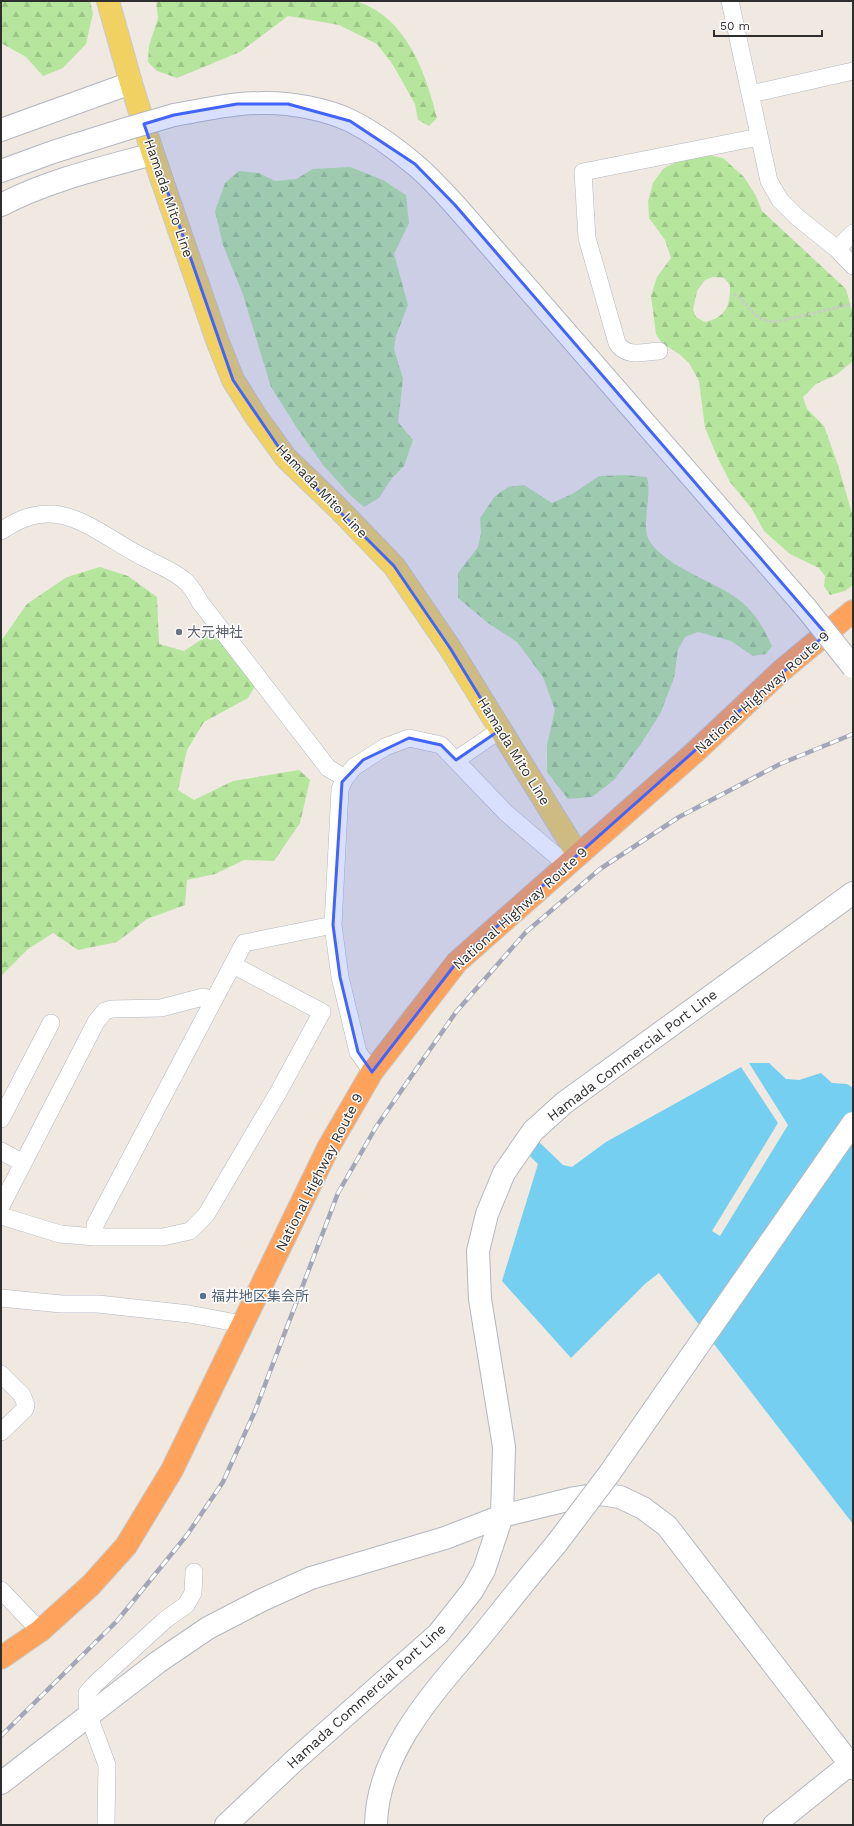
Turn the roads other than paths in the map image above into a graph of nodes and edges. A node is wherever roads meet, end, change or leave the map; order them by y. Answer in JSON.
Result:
{"nodes":[{"id":1,"x":108,"y":1,"type":"edge"},
{"id":2,"x":730,"y":1,"type":"edge"},
{"id":3,"x":853,"y":71,"type":"edge"},
{"id":4,"x":131,"y":83,"type":"junction"},
{"id":5,"x":751,"y":94,"type":"junction"},
{"id":6,"x":1,"y":130,"type":"edge"},
{"id":7,"x":759,"y":136,"type":"junction"},
{"id":8,"x":153,"y":154,"type":"junction"},
{"id":9,"x":1,"y":171,"type":"edge"},
{"id":10,"x":1,"y":205,"type":"edge"},
{"id":11,"x":853,"y":233,"type":"edge"},
{"id":12,"x":837,"y":249,"type":"junction"},
{"id":13,"x":853,"y":266,"type":"edge"},
{"id":14,"x":659,"y":351,"type":"dead end"},
{"id":15,"x":1,"y":531,"type":"edge"},
{"id":16,"x":853,"y":611,"type":"edge"},
{"id":17,"x":853,"y":667,"type":"edge"},
{"id":18,"x":500,"y":730,"type":"junction"},
{"id":19,"x":456,"y":760,"type":"junction"},
{"id":20,"x":345,"y":778,"type":"junction"},
{"id":21,"x":573,"y":860,"type":"junction"},
{"id":22,"x":853,"y":893,"type":"edge"},
{"id":23,"x":333,"y":925,"type":"junction"},
{"id":24,"x":233,"y":965,"type":"junction"},
{"id":25,"x":214,"y":1000,"type":"junction"},
{"id":26,"x":51,"y":1023,"type":"dead end"},
{"id":27,"x":372,"y":1072,"type":"junction"},
{"id":28,"x":1,"y":1119,"type":"edge"},
{"id":29,"x":853,"y":1123,"type":"edge"},
{"id":30,"x":1,"y":1151,"type":"edge"},
{"id":31,"x":23,"y":1163,"type":"junction"},
{"id":32,"x":1,"y":1206,"type":"edge"},
{"id":33,"x":1,"y":1216,"type":"edge"},
{"id":34,"x":95,"y":1237,"type":"junction"},
{"id":35,"x":1,"y":1298,"type":"edge"},
{"id":36,"x":242,"y":1324,"type":"junction"},
{"id":37,"x":1,"y":1374,"type":"edge"},
{"id":38,"x":1,"y":1432,"type":"edge"},
{"id":39,"x":502,"y":1516,"type":"junction"},
{"id":40,"x":194,"y":1572,"type":"dead end"},
{"id":41,"x":1,"y":1590,"type":"edge"},
{"id":42,"x":40,"y":1631,"type":"junction"},
{"id":43,"x":1,"y":1658,"type":"edge"},
{"id":44,"x":88,"y":1714,"type":"junction"},
{"id":45,"x":852,"y":1765,"type":"edge"},
{"id":46,"x":1,"y":1783,"type":"edge"},
{"id":47,"x":106,"y":1825,"type":"edge"},
{"id":48,"x":226,"y":1825,"type":"edge"},
{"id":49,"x":376,"y":1825,"type":"edge"},
{"id":50,"x":774,"y":1825,"type":"edge"}],
"edges":[{"from":1,"to":4,"type":"main road","name":"Hamada Mito Line"},
{"from":2,"to":5,"type":"street"},
{"from":3,"to":5,"type":"street"},
{"from":4,"to":6,"type":"street"},
{"from":4,"to":8,"type":"main road","name":"Hamada Mito Line"},
{"from":5,"to":7,"type":"street"},
{"from":7,"to":12,"type":"street"},
{"from":7,"to":14,"type":"street"},
{"from":8,"to":10,"type":"street"},
{"from":8,"to":18,"type":"main road","name":"Hamada Mito Line"},
{"from":9,"to":17,"type":"street","bridge":true},
{"from":11,"to":12,"type":"street"},
{"from":12,"to":13,"type":"street"},
{"from":15,"to":20,"type":"street"},
{"from":16,"to":21,"type":"highway","name":"National Highway Route 9"},
{"from":18,"to":19,"type":"street"},
{"from":18,"to":21,"type":"main road","name":"Hamada Mito Line"},
{"from":19,"to":20,"type":"street"},
{"from":19,"to":21,"type":"street"},
{"from":20,"to":23,"type":"street"},
{"from":21,"to":27,"type":"highway","name":"National Highway Route 9"},
{"from":22,"to":39,"type":"street","name":"Hamada Commercial Port Line"},
{"from":23,"to":24,"type":"street"},
{"from":23,"to":27,"type":"street"},
{"from":24,"to":25,"type":"street"},
{"from":24,"to":34,"type":"street"},
{"from":25,"to":31,"type":"street"},
{"from":25,"to":34,"type":"street"},
{"from":26,"to":28,"type":"street"},
{"from":27,"to":36,"type":"highway","name":"National Highway Route 9"},
{"from":29,"to":49,"type":"street","bridge":true},
{"from":30,"to":31,"type":"street"},
{"from":31,"to":32,"type":"street"},
{"from":33,"to":34,"type":"street"},
{"from":35,"to":36,"type":"street"},
{"from":36,"to":42,"type":"highway","name":"National Highway Route 9"},
{"from":37,"to":38,"type":"street"},
{"from":39,"to":44,"type":"street"},
{"from":39,"to":45,"type":"street"},
{"from":39,"to":48,"type":"street","name":"Hamada Commercial Port Line"},
{"from":40,"to":44,"type":"street"},
{"from":41,"to":42,"type":"street"},
{"from":42,"to":43,"type":"highway","name":"National Highway Route 9"},
{"from":44,"to":46,"type":"street"},
{"from":44,"to":47,"type":"street"},
{"from":45,"to":50,"type":"street"}]}
